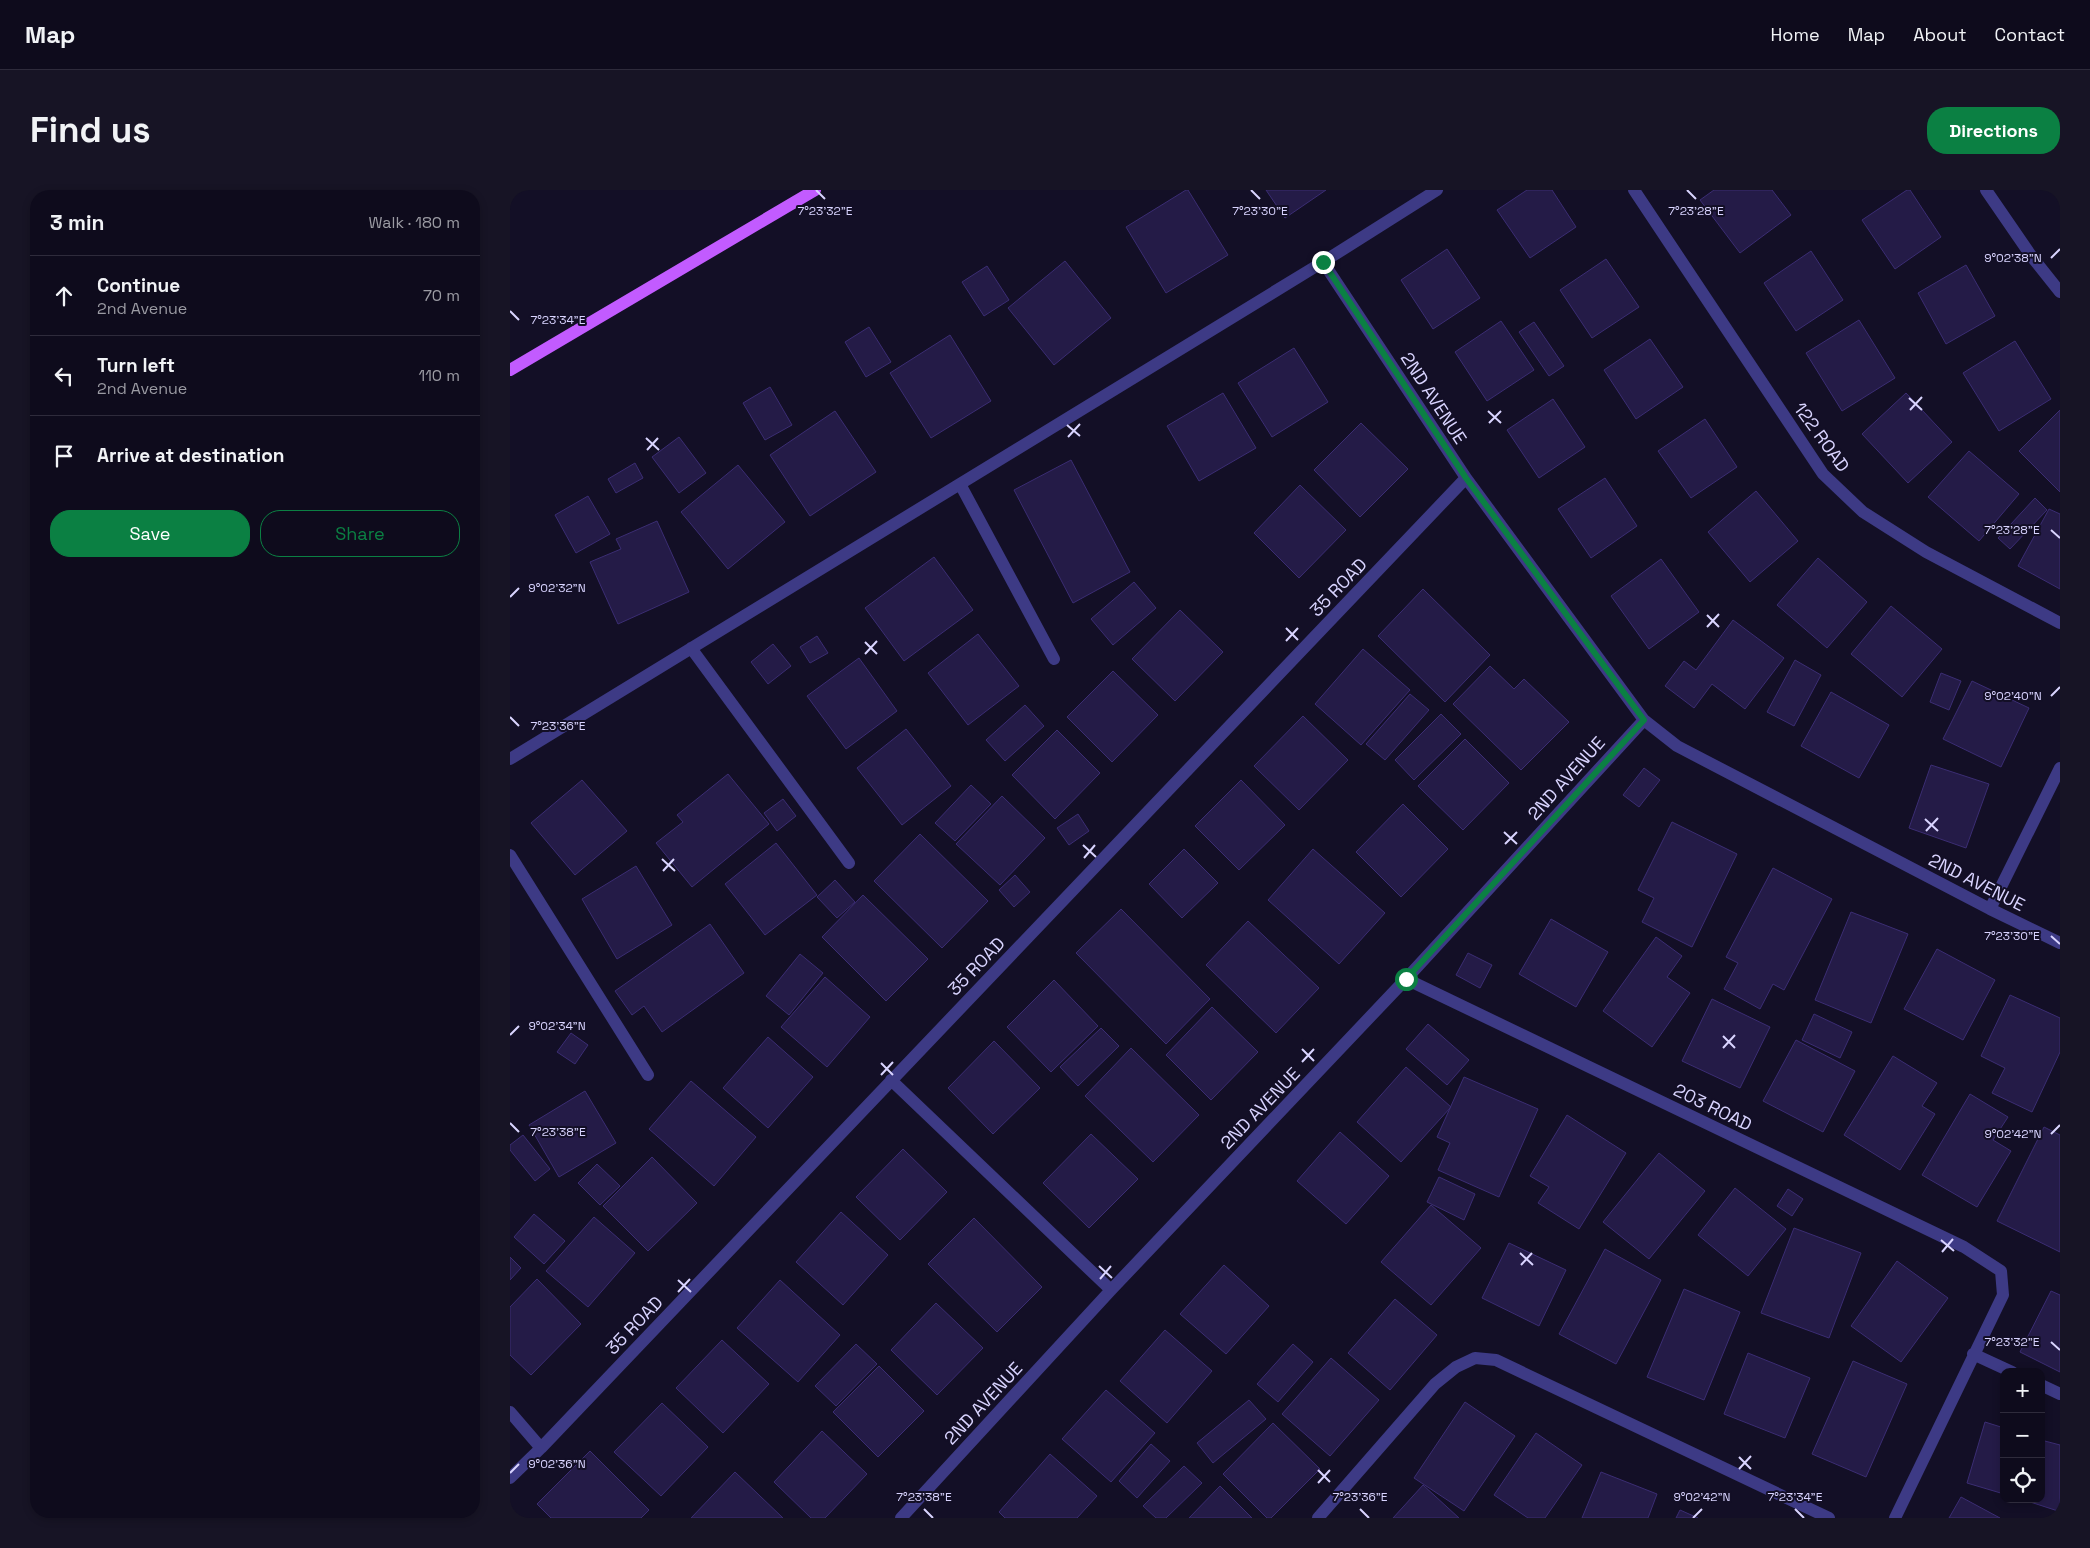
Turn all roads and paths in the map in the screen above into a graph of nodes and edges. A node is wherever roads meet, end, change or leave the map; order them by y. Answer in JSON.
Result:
{"nodes":[{"id":1,"x":815,"y":190,"type":"edge"},
{"id":2,"x":1437,"y":190,"type":"edge"},
{"id":3,"x":1634,"y":190,"type":"edge"},
{"id":4,"x":1986,"y":190,"type":"edge"},
{"id":5,"x":1323,"y":262,"type":"junction"},
{"id":6,"x":2060,"y":292,"type":"edge"},
{"id":7,"x":510,"y":370,"type":"edge"},
{"id":8,"x":1466,"y":478,"type":"junction"},
{"id":9,"x":960,"y":484,"type":"junction"},
{"id":10,"x":2060,"y":623,"type":"edge"},
{"id":11,"x":691,"y":648,"type":"junction"},
{"id":12,"x":1054,"y":660,"type":"dead end"},
{"id":13,"x":1644,"y":720,"type":"junction"},
{"id":14,"x":510,"y":759,"type":"edge"},
{"id":15,"x":2060,"y":768,"type":"edge"},
{"id":16,"x":510,"y":855,"type":"edge"},
{"id":17,"x":849,"y":862,"type":"dead end"},
{"id":18,"x":1990,"y":909,"type":"junction"},
{"id":19,"x":2060,"y":943,"type":"edge"},
{"id":20,"x":1406,"y":979,"type":"junction"},
{"id":21,"x":648,"y":1075,"type":"dead end"},
{"id":22,"x":891,"y":1080,"type":"junction"},
{"id":23,"x":1111,"y":1290,"type":"junction"},
{"id":24,"x":1973,"y":1354,"type":"junction"},
{"id":25,"x":2003,"y":1368,"type":"edge"},
{"id":26,"x":2045,"y":1387,"type":"edge"},
{"id":27,"x":2060,"y":1394,"type":"edge"},
{"id":28,"x":510,"y":1412,"type":"edge"},
{"id":29,"x":541,"y":1448,"type":"junction"},
{"id":30,"x":510,"y":1478,"type":"edge"},
{"id":31,"x":901,"y":1518,"type":"edge"},
{"id":32,"x":1318,"y":1518,"type":"edge"},
{"id":33,"x":1829,"y":1518,"type":"edge"},
{"id":34,"x":1895,"y":1518,"type":"edge"}],
"edges":[{"from":1,"to":7,"type":"main road"},
{"from":2,"to":5,"type":"street"},
{"from":3,"to":10,"type":"street","name":"122 ROAD"},
{"from":4,"to":6,"type":"street"},
{"from":5,"to":8,"type":"street","name":"2ND AVENUE"},
{"from":5,"to":9,"type":"street"},
{"from":8,"to":13,"type":"street","name":"2ND AVENUE"},
{"from":8,"to":22,"type":"street","name":"35 ROAD"},
{"from":9,"to":11,"type":"street"},
{"from":9,"to":12,"type":"street"},
{"from":11,"to":14,"type":"street"},
{"from":11,"to":17,"type":"street"},
{"from":13,"to":18,"type":"street","name":"2ND AVENUE"},
{"from":13,"to":20,"type":"street","name":"2ND AVENUE"},
{"from":15,"to":18,"type":"street"},
{"from":16,"to":21,"type":"street"},
{"from":18,"to":19,"type":"street","name":"2ND AVENUE"},
{"from":20,"to":23,"type":"street","name":"2ND AVENUE"},
{"from":20,"to":24,"type":"street","name":"203 ROAD"},
{"from":22,"to":23,"type":"street"},
{"from":22,"to":29,"type":"street","name":"35 ROAD"},
{"from":23,"to":31,"type":"street","name":"2ND AVENUE"},
{"from":24,"to":25,"type":"street"},
{"from":24,"to":34,"type":"street"},
{"from":26,"to":27,"type":"street"},
{"from":28,"to":29,"type":"street"},
{"from":29,"to":30,"type":"street","name":"35 ROAD"},
{"from":32,"to":33,"type":"street"}]}
